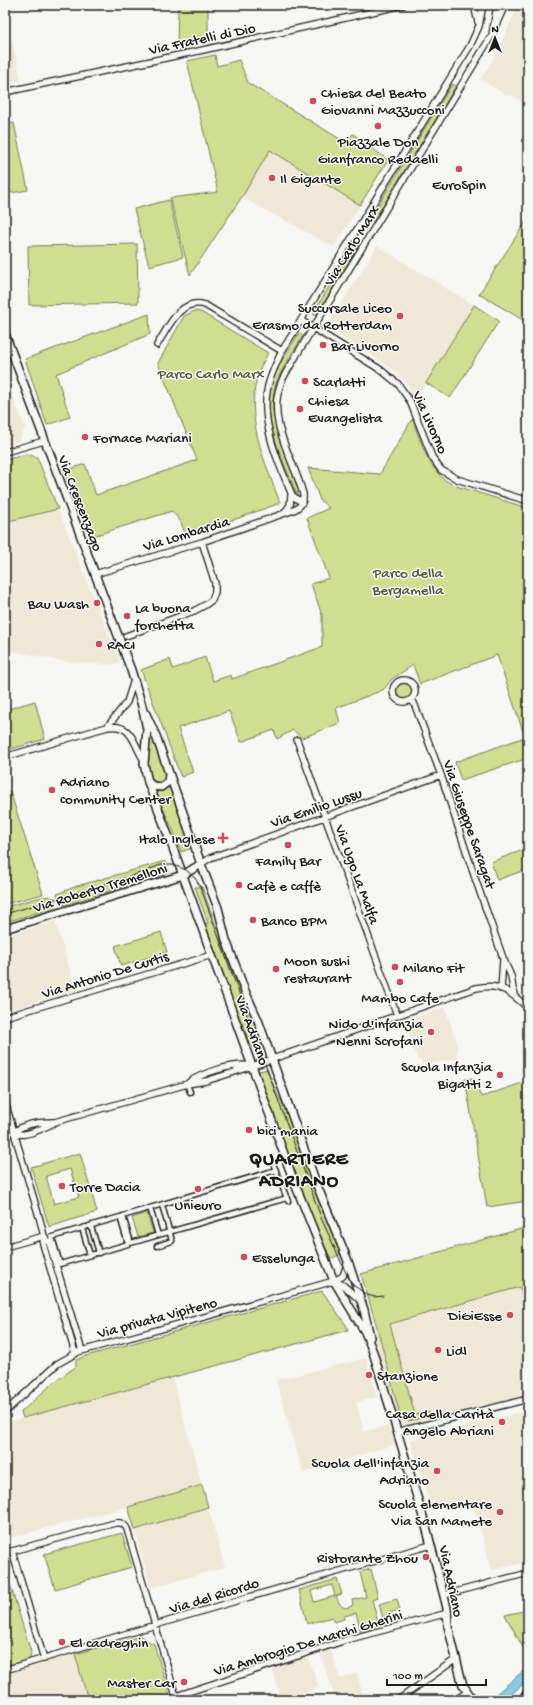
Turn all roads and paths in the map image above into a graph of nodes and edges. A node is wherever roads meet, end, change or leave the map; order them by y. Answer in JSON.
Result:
{"nodes":[{"id":1,"x":403,"y":5,"type":"edge"},
{"id":2,"x":474,"y":5,"type":"edge"},
{"id":3,"x":483,"y":5,"type":"edge"},
{"id":4,"x":496,"y":5,"type":"edge"},
{"id":5,"x":505,"y":5,"type":"edge"},
{"id":6,"x":479,"y":26,"type":"junction"},
{"id":7,"x":492,"y":35,"type":"junction"},
{"id":8,"x":5,"y":92,"type":"edge"},
{"id":9,"x":302,"y":321,"type":"junction"},
{"id":10,"x":314,"y":328,"type":"junction"},
{"id":11,"x":5,"y":334,"type":"edge"},
{"id":12,"x":158,"y":345,"type":"dead end"},
{"id":13,"x":282,"y":351,"type":"junction"},
{"id":14,"x":44,"y":442,"type":"junction"},
{"id":15,"x":5,"y":452,"type":"edge"},
{"id":16,"x":291,"y":492,"type":"junction"},
{"id":17,"x":295,"y":499,"type":"junction"},
{"id":18,"x":303,"y":500,"type":"junction"},
{"id":19,"x":528,"y":501,"type":"edge"},
{"id":20,"x":295,"y":510,"type":"junction"},
{"id":21,"x":284,"y":514,"type":"junction"},
{"id":22,"x":202,"y":542,"type":"junction"},
{"id":23,"x":94,"y":574,"type":"junction"},
{"id":24,"x":126,"y":636,"type":"dead end"},
{"id":25,"x":134,"y":680,"type":"junction"},
{"id":26,"x":411,"y":700,"type":"junction"},
{"id":27,"x":142,"y":706,"type":"junction"},
{"id":28,"x":107,"y":727,"type":"junction"},
{"id":29,"x":297,"y":740,"type":"dead end"},
{"id":30,"x":5,"y":757,"type":"edge"},
{"id":31,"x":144,"y":760,"type":"junction"},
{"id":32,"x":168,"y":771,"type":"junction"},
{"id":33,"x":441,"y":775,"type":"junction"},
{"id":34,"x":148,"y":782,"type":"junction"},
{"id":35,"x":325,"y":817,"type":"junction"},
{"id":36,"x":201,"y":864,"type":"junction"},
{"id":37,"x":184,"y":875,"type":"junction"},
{"id":38,"x":5,"y":929,"type":"edge"},
{"id":39,"x":212,"y":955,"type":"junction"},
{"id":40,"x":503,"y":958,"type":"junction"},
{"id":41,"x":501,"y":989,"type":"junction"},
{"id":42,"x":514,"y":995,"type":"junction"},
{"id":43,"x":528,"y":1008,"type":"edge"},
{"id":44,"x":397,"y":1015,"type":"junction"},
{"id":45,"x":5,"y":1017,"type":"edge"},
{"id":46,"x":272,"y":1059,"type":"junction"},
{"id":47,"x":252,"y":1066,"type":"junction"},
{"id":48,"x":187,"y":1084,"type":"junction"},
{"id":49,"x":190,"y":1092,"type":"dead end"},
{"id":50,"x":5,"y":1102,"type":"edge"},
{"id":51,"x":14,"y":1133,"type":"junction"},
{"id":52,"x":162,"y":1204,"type":"junction"},
{"id":53,"x":150,"y":1208,"type":"junction"},
{"id":54,"x":87,"y":1227,"type":"junction"},
{"id":55,"x":169,"y":1232,"type":"junction"},
{"id":56,"x":44,"y":1236,"type":"junction"},
{"id":57,"x":158,"y":1236,"type":"junction"},
{"id":58,"x":157,"y":1246,"type":"dead end"},
{"id":59,"x":5,"y":1247,"type":"edge"},
{"id":60,"x":95,"y":1254,"type":"junction"},
{"id":61,"x":348,"y":1261,"type":"junction"},
{"id":62,"x":334,"y":1281,"type":"junction"},
{"id":63,"x":361,"y":1302,"type":"junction"},
{"id":64,"x":82,"y":1351,"type":"junction"},
{"id":65,"x":373,"y":1352,"type":"junction"},
{"id":66,"x":75,"y":1353,"type":"junction"},
{"id":67,"x":528,"y":1399,"type":"edge"},
{"id":68,"x":5,"y":1412,"type":"edge"},
{"id":69,"x":397,"y":1432,"type":"junction"},
{"id":70,"x":431,"y":1545,"type":"junction"},
{"id":71,"x":12,"y":1551,"type":"junction"},
{"id":72,"x":5,"y":1553,"type":"edge"},
{"id":73,"x":528,"y":1573,"type":"edge"},
{"id":74,"x":444,"y":1595,"type":"junction"},
{"id":75,"x":448,"y":1613,"type":"junction"},
{"id":76,"x":154,"y":1625,"type":"junction"},
{"id":77,"x":44,"y":1659,"type":"junction"},
{"id":78,"x":456,"y":1659,"type":"junction"},
{"id":79,"x":5,"y":1670,"type":"edge"},
{"id":80,"x":467,"y":1692,"type":"junction"},
{"id":81,"x":528,"y":1694,"type":"edge"},
{"id":82,"x":176,"y":1698,"type":"edge"},
{"id":83,"x":473,"y":1699,"type":"edge"},
{"id":84,"x":398,"y":1700,"type":"edge"},
{"id":85,"x":456,"y":1700,"type":"edge"},
{"id":86,"x":520,"y":1700,"type":"edge"}],
"edges":[{"from":1,"to":8,"type":"street","name":"Via Fratelli di Dio"},
{"from":2,"to":6,"type":"street"},
{"from":3,"to":6,"type":"street","name":"Via Carlo Marx"},
{"from":4,"to":7,"type":"street","name":"Via Carlo Marx"},
{"from":5,"to":7,"type":"street","name":"Via Carlo Marx"},
{"from":6,"to":9,"type":"street","name":"Via Carlo Marx"},
{"from":7,"to":10,"type":"street","name":"Via Carlo Marx"},
{"from":9,"to":10,"type":"street","name":"Via Livorno"},
{"from":9,"to":13,"type":"street","name":"Via Carlo Marx"},
{"from":10,"to":18,"type":"street","name":"Via Carlo Marx"},
{"from":10,"to":19,"type":"street","name":"Via Livorno"},
{"from":11,"to":14,"type":"street","name":"Via Crescenzago"},
{"from":12,"to":13,"type":"street"},
{"from":13,"to":16,"type":"street","name":"Via Carlo Marx"},
{"from":14,"to":15,"type":"street"},
{"from":14,"to":23,"type":"street","name":"Via Crescenzago"},
{"from":16,"to":17,"type":"street","name":"Via Carlo Marx"},
{"from":16,"to":21,"type":"street"},
{"from":17,"to":18,"type":"street"},
{"from":17,"to":20,"type":"street"},
{"from":18,"to":20,"type":"street"},
{"from":20,"to":21,"type":"street"},
{"from":21,"to":22,"type":"street","name":"Via Lombardia"},
{"from":22,"to":23,"type":"street","name":"Via Lombardia"},
{"from":22,"to":24,"type":"street"},
{"from":23,"to":25,"type":"street","name":"Via Crescenzago"},
{"from":25,"to":27,"type":"street","name":"Via Adriano"},
{"from":25,"to":28,"type":"street"},
{"from":26,"to":26,"type":"street","name":"Via Giuseppe Saragat"},
{"from":26,"to":33,"type":"street","name":"Via Giuseppe Saragat"},
{"from":27,"to":31,"type":"street","name":"Via Adriano"},
{"from":27,"to":32,"type":"street","name":"Via Adriano"},
{"from":28,"to":30,"type":"street"},
{"from":28,"to":31,"type":"street"},
{"from":29,"to":35,"type":"street","name":"Via Ugo La Malfa"},
{"from":31,"to":34,"type":"street","name":"Via Adriano"},
{"from":32,"to":34,"type":"street"},
{"from":32,"to":36,"type":"street","name":"Via Adriano"},
{"from":33,"to":35,"type":"street","name":"Via Emilio Lussu"},
{"from":33,"to":40,"type":"street","name":"Via Giuseppe Saragat"},
{"from":34,"to":37,"type":"street","name":"Via Adriano"},
{"from":35,"to":36,"type":"street","name":"Via Emilio Lussu"},
{"from":35,"to":44,"type":"street","name":"Via Ugo La Malfa"},
{"from":36,"to":37,"type":"street","name":"Via Roberto Tremelloni"},
{"from":36,"to":46,"type":"street","name":"Via Adriano"},
{"from":37,"to":38,"type":"street","name":"Via Roberto Tremelloni"},
{"from":37,"to":39,"type":"street","name":"Via Adriano"},
{"from":39,"to":45,"type":"street","name":"Via Antonio De Curtis"},
{"from":39,"to":47,"type":"street","name":"Via Adriano"},
{"from":40,"to":41,"type":"street","name":"Via Giuseppe Saragat"},
{"from":40,"to":42,"type":"street","name":"Via Giuseppe Saragat"},
{"from":41,"to":42,"type":"street"},
{"from":41,"to":44,"type":"street"},
{"from":42,"to":43,"type":"street"},
{"from":44,"to":46,"type":"street"},
{"from":46,"to":47,"type":"street"},
{"from":46,"to":61,"type":"street","name":"Via Adriano"},
{"from":47,"to":48,"type":"street"},
{"from":47,"to":62,"type":"street","name":"Via Adriano"},
{"from":48,"to":49,"type":"street"},
{"from":48,"to":51,"type":"street"},
{"from":50,"to":51,"type":"street"},
{"from":51,"to":56,"type":"street"},
{"from":52,"to":53,"type":"street"},
{"from":52,"to":55,"type":"street"},
{"from":52,"to":55,"type":"street"},
{"from":53,"to":57,"type":"street"},
{"from":53,"to":57,"type":"street"},
{"from":54,"to":60,"type":"street"},
{"from":54,"to":60,"type":"street"},
{"from":54,"to":60,"type":"street"},
{"from":54,"to":60,"type":"street"},
{"from":55,"to":57,"type":"street"},
{"from":55,"to":58,"type":"street"},
{"from":56,"to":59,"type":"street"},
{"from":56,"to":64,"type":"street"},
{"from":56,"to":66,"type":"street"},
{"from":61,"to":62,"type":"street"},
{"from":61,"to":63,"type":"street","name":"Via Adriano"},
{"from":62,"to":63,"type":"street"},
{"from":62,"to":64,"type":"street","name":"Via privata Vipiteno"},
{"from":62,"to":65,"type":"street","name":"Via Adriano"},
{"from":63,"to":65,"type":"street","name":"Via Adriano"},
{"from":64,"to":66,"type":"street","name":"Via privata Vipiteno"},
{"from":65,"to":69,"type":"street","name":"Via Adriano"},
{"from":66,"to":68,"type":"street","name":"Via privata Vipiteno"},
{"from":67,"to":69,"type":"street"},
{"from":69,"to":70,"type":"street","name":"Via Adriano"},
{"from":70,"to":74,"type":"street","name":"Via Adriano"},
{"from":70,"to":76,"type":"street","name":"Via del Ricordo"},
{"from":71,"to":72,"type":"street"},
{"from":71,"to":76,"type":"street"},
{"from":71,"to":77,"type":"street"},
{"from":73,"to":74,"type":"street"},
{"from":74,"to":75,"type":"street","name":"Via Adriano"},
{"from":75,"to":78,"type":"street","name":"Via Adriano"},
{"from":75,"to":82,"type":"street","name":"Via Ambrogio De Marchi Gherini"},
{"from":76,"to":77,"type":"street","name":"Via del Ricordo"},
{"from":76,"to":82,"type":"street"},
{"from":77,"to":79,"type":"street","name":"Via del Ricordo"},
{"from":78,"to":80,"type":"street","name":"Via Adriano"},
{"from":78,"to":84,"type":"street"},
{"from":80,"to":83,"type":"street","name":"Via Adriano"},
{"from":80,"to":85,"type":"street"},
{"from":81,"to":86,"type":"street"}]}
